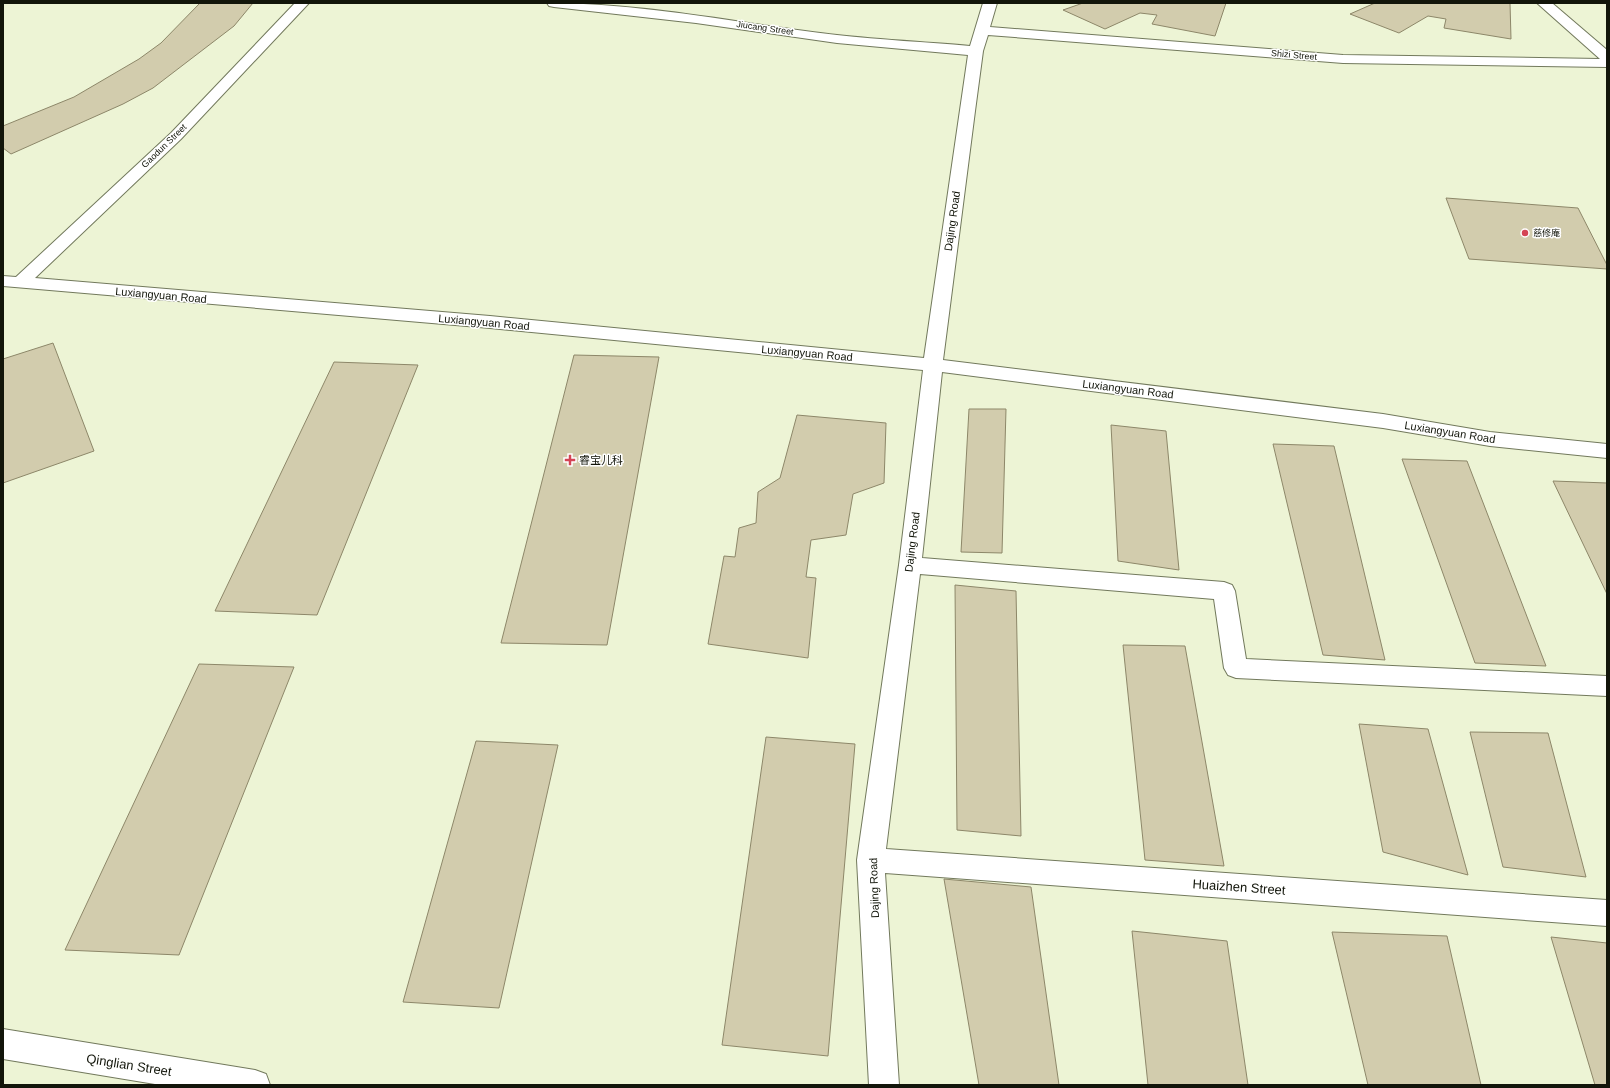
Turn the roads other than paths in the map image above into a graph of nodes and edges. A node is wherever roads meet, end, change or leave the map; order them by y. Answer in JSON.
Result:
{"nodes":[{"id":1,"x":302,"y":3,"type":"edge"},
{"id":2,"x":554,"y":3,"type":"edge"},
{"id":3,"x":990,"y":3,"type":"edge"},
{"id":4,"x":1544,"y":3,"type":"edge"},
{"id":5,"x":982,"y":30,"type":"junction"},
{"id":6,"x":976,"y":51,"type":"junction"},
{"id":7,"x":1607,"y":56,"type":"edge"},
{"id":8,"x":1607,"y":63,"type":"edge"},
{"id":9,"x":11,"y":282,"type":"edge"},
{"id":10,"x":932,"y":365,"type":"junction"},
{"id":11,"x":1607,"y":451,"type":"edge"},
{"id":12,"x":910,"y":565,"type":"junction"},
{"id":13,"x":1607,"y":686,"type":"edge"},
{"id":14,"x":871,"y":860,"type":"junction"},
{"id":15,"x":1607,"y":913,"type":"edge"},
{"id":16,"x":3,"y":1044,"type":"edge"},
{"id":17,"x":255,"y":1085,"type":"edge"},
{"id":18,"x":884,"y":1085,"type":"edge"}],
"edges":[{"from":1,"to":9,"type":"street","name":"Gaodun Street"},
{"from":2,"to":6,"type":"street","name":"Jiucang Street"},
{"from":3,"to":5,"type":"street","name":"Dajing Road"},
{"from":4,"to":7,"type":"street"},
{"from":5,"to":6,"type":"street","name":"Dajing Road"},
{"from":5,"to":8,"type":"street","name":"Shizi Street"},
{"from":6,"to":10,"type":"street","name":"Dajing Road"},
{"from":9,"to":10,"type":"street","name":"Luxiangyuan Road"},
{"from":10,"to":11,"type":"street","name":"Luxiangyuan Road"},
{"from":10,"to":12,"type":"street","name":"Dajing Road"},
{"from":12,"to":13,"type":"street"},
{"from":12,"to":14,"type":"street","name":"Dajing Road"},
{"from":14,"to":15,"type":"street","name":"Huaizhen Street"},
{"from":14,"to":18,"type":"street","name":"Dajing Road"},
{"from":16,"to":17,"type":"street","name":"Qinglian Street"}]}
